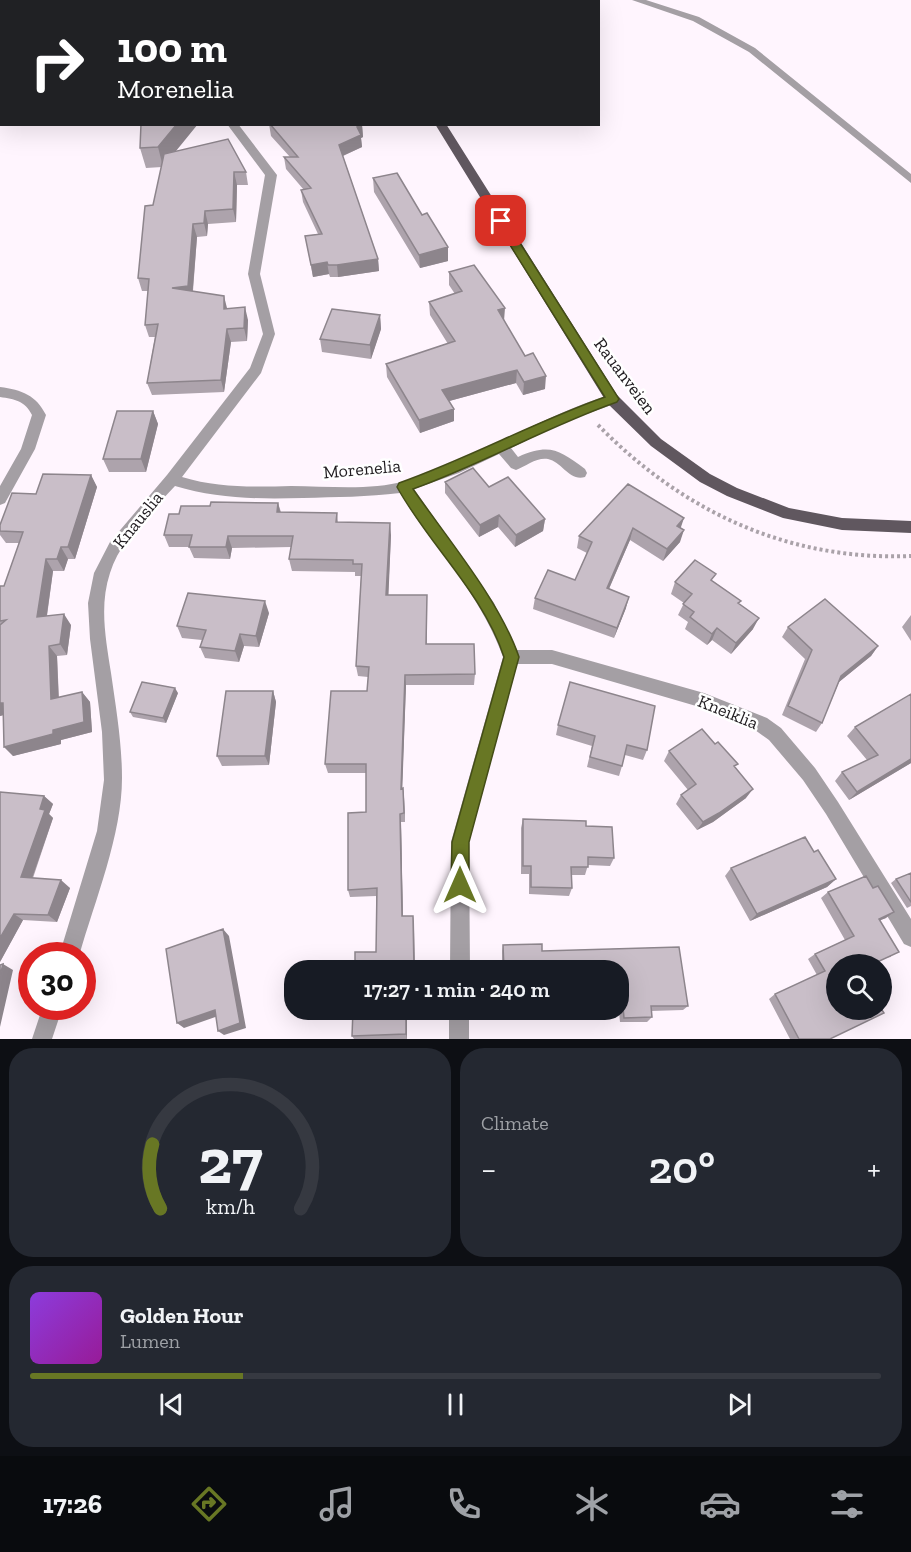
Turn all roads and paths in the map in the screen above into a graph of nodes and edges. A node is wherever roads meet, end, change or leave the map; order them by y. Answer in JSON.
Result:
{"nodes":[{"id":1,"x":637,"y":0,"type":"edge"},
{"id":2,"x":234,"y":126,"type":"edge"},
{"id":3,"x":441,"y":126,"type":"edge"},
{"id":4,"x":911,"y":180,"type":"edge"},
{"id":5,"x":0,"y":392,"type":"edge"},
{"id":6,"x":612,"y":399,"type":"junction"},
{"id":7,"x":501,"y":446,"type":"junction"},
{"id":8,"x":580,"y":473,"type":"dead end"},
{"id":9,"x":172,"y":478,"type":"junction"},
{"id":10,"x":404,"y":487,"type":"junction"},
{"id":11,"x":0,"y":499,"type":"edge"},
{"id":12,"x":911,"y":527,"type":"edge"},
{"id":13,"x":511,"y":657,"type":"junction"},
{"id":14,"x":911,"y":937,"type":"edge"},
{"id":15,"x":73,"y":942,"type":"edge"},
{"id":16,"x":460,"y":960,"type":"edge"},
{"id":17,"x":48,"y":1020,"type":"edge"},
{"id":18,"x":459,"y":1020,"type":"edge"},
{"id":19,"x":42,"y":1039,"type":"edge"},
{"id":20,"x":459,"y":1039,"type":"edge"}],
"edges":[{"from":1,"to":4,"type":"street"},
{"from":2,"to":9,"type":"street","name":"Knauslia"},
{"from":3,"to":6,"type":"main road","name":"Rauanveien"},
{"from":5,"to":11,"type":"street"},
{"from":6,"to":7,"type":"street","name":"Morenelia"},
{"from":6,"to":12,"type":"main road","name":"Rauanveien"},
{"from":7,"to":8,"type":"street"},
{"from":7,"to":10,"type":"street","name":"Morenelia"},
{"from":9,"to":10,"type":"street","name":"Morenelia"},
{"from":9,"to":15,"type":"street","name":"Knauslia"},
{"from":10,"to":13,"type":"street"},
{"from":13,"to":14,"type":"street","name":"Kneiklia"},
{"from":13,"to":16,"type":"street"},
{"from":17,"to":19,"type":"street"},
{"from":18,"to":20,"type":"street"}]}
